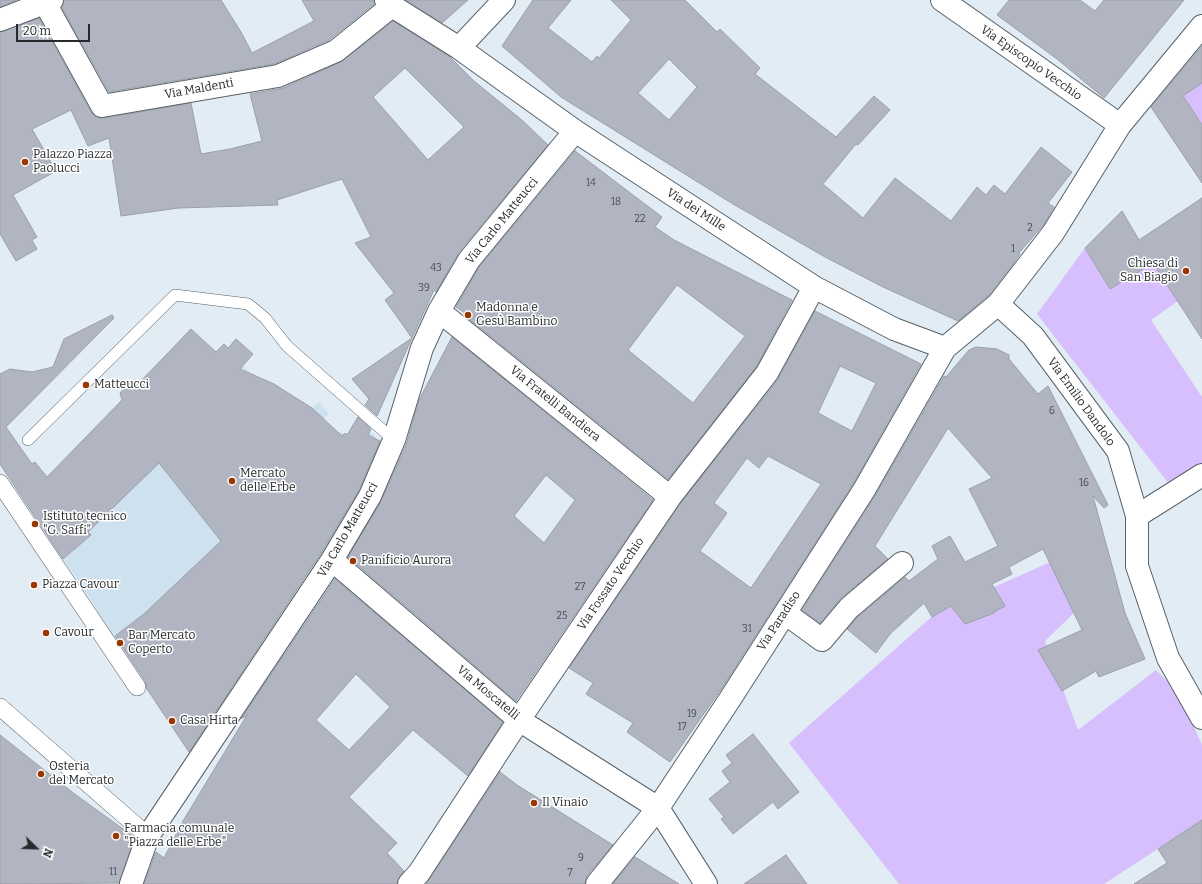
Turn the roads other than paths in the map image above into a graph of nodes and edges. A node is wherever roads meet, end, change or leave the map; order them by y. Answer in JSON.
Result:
{"nodes":[{"id":1,"x":504,"y":0,"type":"edge"},
{"id":2,"x":942,"y":0,"type":"edge"},
{"id":3,"x":48,"y":2,"type":"edge"},
{"id":4,"x":389,"y":3,"type":"edge"},
{"id":5,"x":0,"y":20,"type":"edge"},
{"id":6,"x":1202,"y":26,"type":"edge"},
{"id":7,"x":459,"y":48,"type":"junction"},
{"id":8,"x":1120,"y":125,"type":"junction"},
{"id":9,"x":575,"y":131,"type":"junction"},
{"id":10,"x":814,"y":287,"type":"junction"},
{"id":11,"x":998,"y":304,"type":"junction"},
{"id":12,"x":439,"y":311,"type":"junction"},
{"id":13,"x":945,"y":348,"type":"junction"},
{"id":14,"x":28,"y":440,"type":"dead end"},
{"id":15,"x":394,"y":440,"type":"junction"},
{"id":16,"x":1202,"y":475,"type":"edge"},
{"id":17,"x":0,"y":483,"type":"edge"},
{"id":18,"x":670,"y":497,"type":"junction"},
{"id":19,"x":1137,"y":516,"type":"junction"},
{"id":20,"x":332,"y":560,"type":"junction"},
{"id":21,"x":902,"y":563,"type":"dead end"},
{"id":22,"x":785,"y":613,"type":"junction"},
{"id":23,"x":136,"y":687,"type":"dead end"},
{"id":24,"x":0,"y":707,"type":"edge"},
{"id":25,"x":1202,"y":718,"type":"edge"},
{"id":26,"x":519,"y":720,"type":"junction"},
{"id":27,"x":658,"y":808,"type":"junction"},
{"id":28,"x":148,"y":836,"type":"junction"},
{"id":29,"x":131,"y":884,"type":"edge"},
{"id":30,"x":409,"y":884,"type":"edge"},
{"id":31,"x":597,"y":884,"type":"edge"},
{"id":32,"x":706,"y":884,"type":"edge"}],
"edges":[{"from":1,"to":7,"type":"street"},
{"from":2,"to":8,"type":"street","name":"Via Episcopio Vecchio"},
{"from":3,"to":4,"type":"street","name":"Via Maldenti"},
{"from":3,"to":5,"type":"street"},
{"from":4,"to":7,"type":"street","name":"Via dei Mille"},
{"from":6,"to":8,"type":"street"},
{"from":7,"to":9,"type":"street","name":"Via dei Mille"},
{"from":8,"to":11,"type":"street"},
{"from":9,"to":10,"type":"street","name":"Via dei Mille"},
{"from":9,"to":12,"type":"street","name":"Via Carlo Matteucci"},
{"from":10,"to":13,"type":"street","name":"Via dei Mille"},
{"from":10,"to":18,"type":"street","name":"Via Fossato Vecchio"},
{"from":11,"to":13,"type":"street"},
{"from":11,"to":19,"type":"street","name":"Via Emilio Dandolo"},
{"from":12,"to":15,"type":"street","name":"Via Carlo Matteucci"},
{"from":12,"to":18,"type":"street","name":"Via Fratelli Bandiera"},
{"from":13,"to":22,"type":"street","name":"Via Paradiso"},
{"from":14,"to":15,"type":"lane"},
{"from":15,"to":20,"type":"street","name":"Via Carlo Matteucci"},
{"from":16,"to":19,"type":"street"},
{"from":17,"to":23,"type":"street"},
{"from":18,"to":26,"type":"street","name":"Via Fossato Vecchio"},
{"from":19,"to":25,"type":"street","name":"Via Emilio Dandolo"},
{"from":20,"to":26,"type":"street","name":"Via Moscatelli"},
{"from":20,"to":28,"type":"street","name":"Via Carlo Matteucci"},
{"from":21,"to":22,"type":"street"},
{"from":22,"to":27,"type":"street","name":"Via Paradiso"},
{"from":24,"to":28,"type":"street"},
{"from":26,"to":27,"type":"street","name":"Via Moscatelli"},
{"from":26,"to":30,"type":"street","name":"Via Fossato Vecchio"},
{"from":27,"to":31,"type":"street","name":"Via Paradiso"},
{"from":27,"to":32,"type":"street"},
{"from":28,"to":29,"type":"street","name":"Via Carlo Matteucci"}]}
